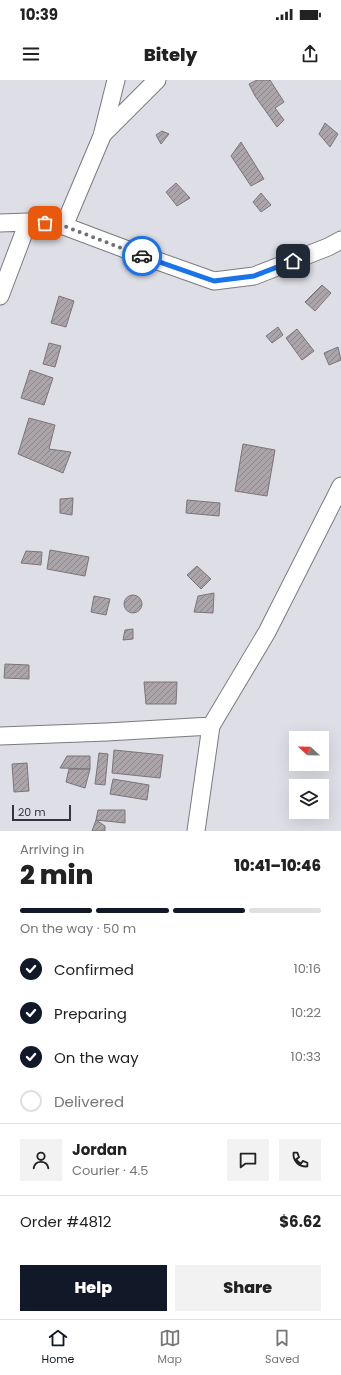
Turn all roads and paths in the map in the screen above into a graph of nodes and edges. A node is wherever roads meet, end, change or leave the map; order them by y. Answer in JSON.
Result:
{"nodes":[{"id":1,"x":116,"y":80,"type":"edge"},
{"id":2,"x":158,"y":80,"type":"edge"},
{"id":3,"x":102,"y":136,"type":"junction"},
{"id":4,"x":28,"y":222,"type":"junction"},
{"id":5,"x":0,"y":223,"type":"edge"},
{"id":6,"x":64,"y":226,"type":"junction"},
{"id":7,"x":341,"y":240,"type":"edge"},
{"id":8,"x":0,"y":296,"type":"edge"},
{"id":9,"x":341,"y":486,"type":"edge"},
{"id":10,"x":211,"y":726,"type":"junction"},
{"id":11,"x":0,"y":736,"type":"edge"},
{"id":12,"x":196,"y":831,"type":"edge"}],
"edges":[{"from":1,"to":3,"type":"street"},
{"from":2,"to":3,"type":"street"},
{"from":3,"to":6,"type":"street"},
{"from":4,"to":5,"type":"street"},
{"from":4,"to":6,"type":"street"},
{"from":4,"to":8,"type":"street"},
{"from":6,"to":7,"type":"street"},
{"from":9,"to":10,"type":"street"},
{"from":10,"to":11,"type":"street"},
{"from":10,"to":12,"type":"street"}]}
